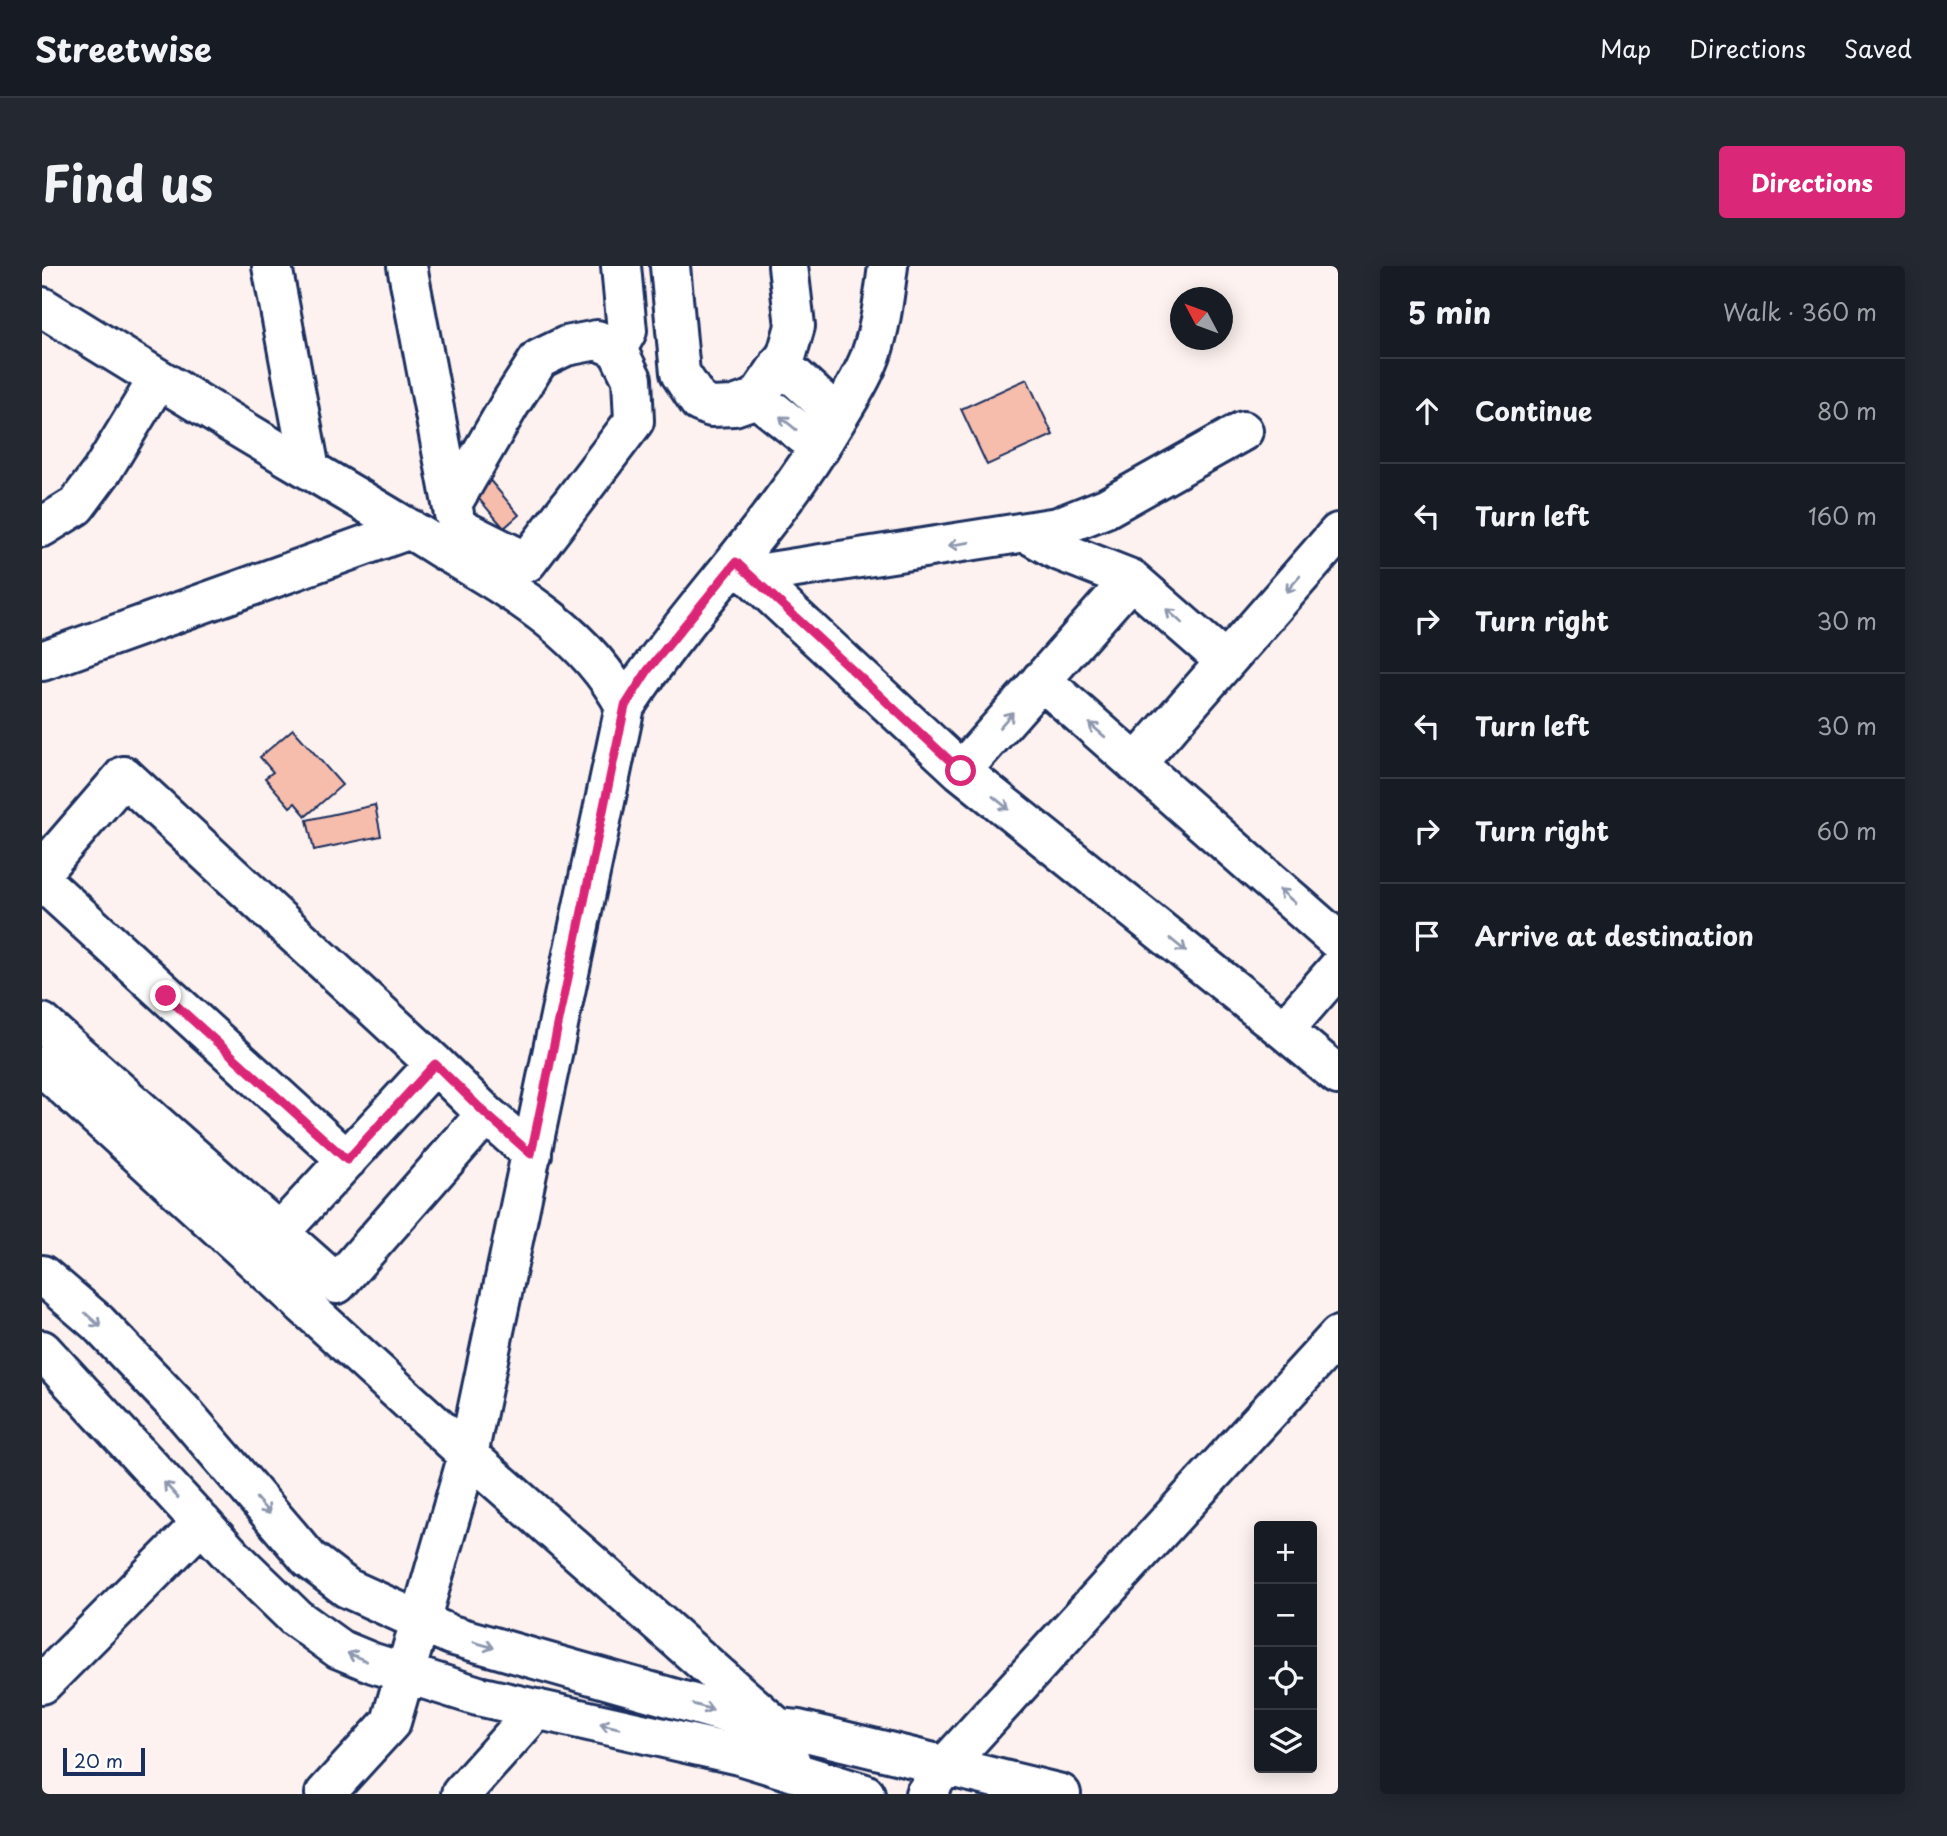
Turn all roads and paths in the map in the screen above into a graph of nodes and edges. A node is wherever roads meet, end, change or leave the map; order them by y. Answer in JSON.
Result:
{"nodes":[{"id":1,"x":272,"y":266,"type":"edge"},
{"id":2,"x":407,"y":266,"type":"edge"},
{"id":3,"x":621,"y":266,"type":"edge"},
{"id":4,"x":670,"y":266,"type":"edge"},
{"id":5,"x":788,"y":266,"type":"edge"},
{"id":6,"x":888,"y":266,"type":"edge"},
{"id":7,"x":42,"y":307,"type":"edge"},
{"id":8,"x":617,"y":349,"type":"junction"},
{"id":9,"x":780,"y":363,"type":"junction"},
{"id":10,"x":158,"y":379,"type":"junction"},
{"id":11,"x":757,"y":398,"type":"junction"},
{"id":12,"x":1242,"y":431,"type":"dead end"},
{"id":13,"x":829,"y":432,"type":"junction"},
{"id":14,"x":310,"y":470,"type":"junction"},
{"id":15,"x":42,"y":527,"type":"edge"},
{"id":16,"x":410,"y":529,"type":"junction"},
{"id":17,"x":457,"y":531,"type":"junction"},
{"id":18,"x":1027,"y":533,"type":"junction"},
{"id":19,"x":1338,"y":533,"type":"edge"},
{"id":20,"x":744,"y":568,"type":"junction"},
{"id":21,"x":1131,"y":579,"type":"junction"},
{"id":22,"x":42,"y":661,"type":"edge"},
{"id":23,"x":1225,"y":661,"type":"junction"},
{"id":24,"x":1041,"y":680,"type":"junction"},
{"id":25,"x":625,"y":706,"type":"junction"},
{"id":26,"x":1136,"y":764,"type":"junction"},
{"id":27,"x":961,"y":771,"type":"junction"},
{"id":28,"x":42,"y":871,"type":"edge"},
{"id":29,"x":42,"y":881,"type":"edge"},
{"id":30,"x":1338,"y":941,"type":"edge"},
{"id":31,"x":1338,"y":968,"type":"edge"},
{"id":32,"x":42,"y":1023,"type":"edge"},
{"id":33,"x":1284,"y":1030,"type":"junction"},
{"id":34,"x":435,"y":1064,"type":"junction"},
{"id":35,"x":42,"y":1066,"type":"edge"},
{"id":36,"x":1338,"y":1075,"type":"edge"},
{"id":37,"x":486,"y":1114,"type":"junction"},
{"id":38,"x":531,"y":1154,"type":"junction"},
{"id":39,"x":347,"y":1160,"type":"junction"},
{"id":40,"x":279,"y":1233,"type":"junction"},
{"id":41,"x":42,"y":1275,"type":"edge"},
{"id":42,"x":1338,"y":1336,"type":"edge"},
{"id":43,"x":42,"y":1350,"type":"edge"},
{"id":44,"x":468,"y":1455,"type":"junction"},
{"id":45,"x":202,"y":1523,"type":"junction"},
{"id":46,"x":421,"y":1621,"type":"junction"},
{"id":47,"x":405,"y":1674,"type":"junction"},
{"id":48,"x":42,"y":1684,"type":"edge"},
{"id":49,"x":537,"y":1709,"type":"junction"},
{"id":50,"x":778,"y":1728,"type":"junction"},
{"id":51,"x":794,"y":1771,"type":"junction"},
{"id":52,"x":935,"y":1780,"type":"edge"},
{"id":53,"x":325,"y":1794,"type":"edge"},
{"id":54,"x":461,"y":1794,"type":"edge"},
{"id":55,"x":865,"y":1794,"type":"edge"},
{"id":56,"x":1061,"y":1794,"type":"edge"}],
"edges":[{"from":1,"to":14,"type":"street"},
{"from":2,"to":17,"type":"street"},
{"from":3,"to":8,"type":"street"},
{"from":4,"to":11,"type":"street"},
{"from":5,"to":9,"type":"street"},
{"from":6,"to":13,"type":"street"},
{"from":7,"to":10,"type":"street"},
{"from":8,"to":17,"type":"street"},
{"from":8,"to":17,"type":"street"},
{"from":9,"to":11,"type":"street"},
{"from":9,"to":13,"type":"street"},
{"from":10,"to":14,"type":"street"},
{"from":10,"to":15,"type":"street"},
{"from":13,"to":11,"type":"street","one_way":true},
{"from":12,"to":18,"type":"street"},
{"from":13,"to":20,"type":"street"},
{"from":14,"to":16,"type":"street"},
{"from":16,"to":17,"type":"street"},
{"from":16,"to":22,"type":"street"},
{"from":17,"to":25,"type":"street"},
{"from":18,"to":20,"type":"street","one_way":true},
{"from":18,"to":21,"type":"street"},
{"from":19,"to":23,"type":"street","one_way":true},
{"from":20,"to":25,"type":"street"},
{"from":20,"to":27,"type":"street"},
{"from":23,"to":21,"type":"street","one_way":true},
{"from":21,"to":24,"type":"street"},
{"from":23,"to":26,"type":"street"},
{"from":26,"to":24,"type":"street","one_way":true},
{"from":27,"to":24,"type":"street","one_way":true},
{"from":25,"to":38,"type":"street"},
{"from":30,"to":26,"type":"street","one_way":true},
{"from":27,"to":33,"type":"street","one_way":true},
{"from":28,"to":34,"type":"street"},
{"from":29,"to":39,"type":"street"},
{"from":31,"to":33,"type":"street"},
{"from":32,"to":40,"type":"street"},
{"from":33,"to":36,"type":"street"},
{"from":34,"to":37,"type":"street"},
{"from":34,"to":39,"type":"street"},
{"from":35,"to":44,"type":"street"},
{"from":37,"to":38,"type":"street"},
{"from":37,"to":40,"type":"street"},
{"from":38,"to":44,"type":"street"},
{"from":39,"to":40,"type":"street"},
{"from":41,"to":46,"type":"street","one_way":true},
{"from":42,"to":52,"type":"street"},
{"from":45,"to":43,"type":"street","one_way":true},
{"from":44,"to":46,"type":"street"},
{"from":44,"to":50,"type":"street"},
{"from":47,"to":45,"type":"street","one_way":true},
{"from":45,"to":48,"type":"street"},
{"from":46,"to":47,"type":"street"},
{"from":46,"to":50,"type":"street","one_way":true},
{"from":47,"to":49,"type":"street"},
{"from":47,"to":53,"type":"street"},
{"from":51,"to":49,"type":"street","one_way":true},
{"from":49,"to":54,"type":"street"},
{"from":50,"to":51,"type":"street"},
{"from":50,"to":52,"type":"street"},
{"from":51,"to":55,"type":"street"},
{"from":52,"to":56,"type":"street"}]}
